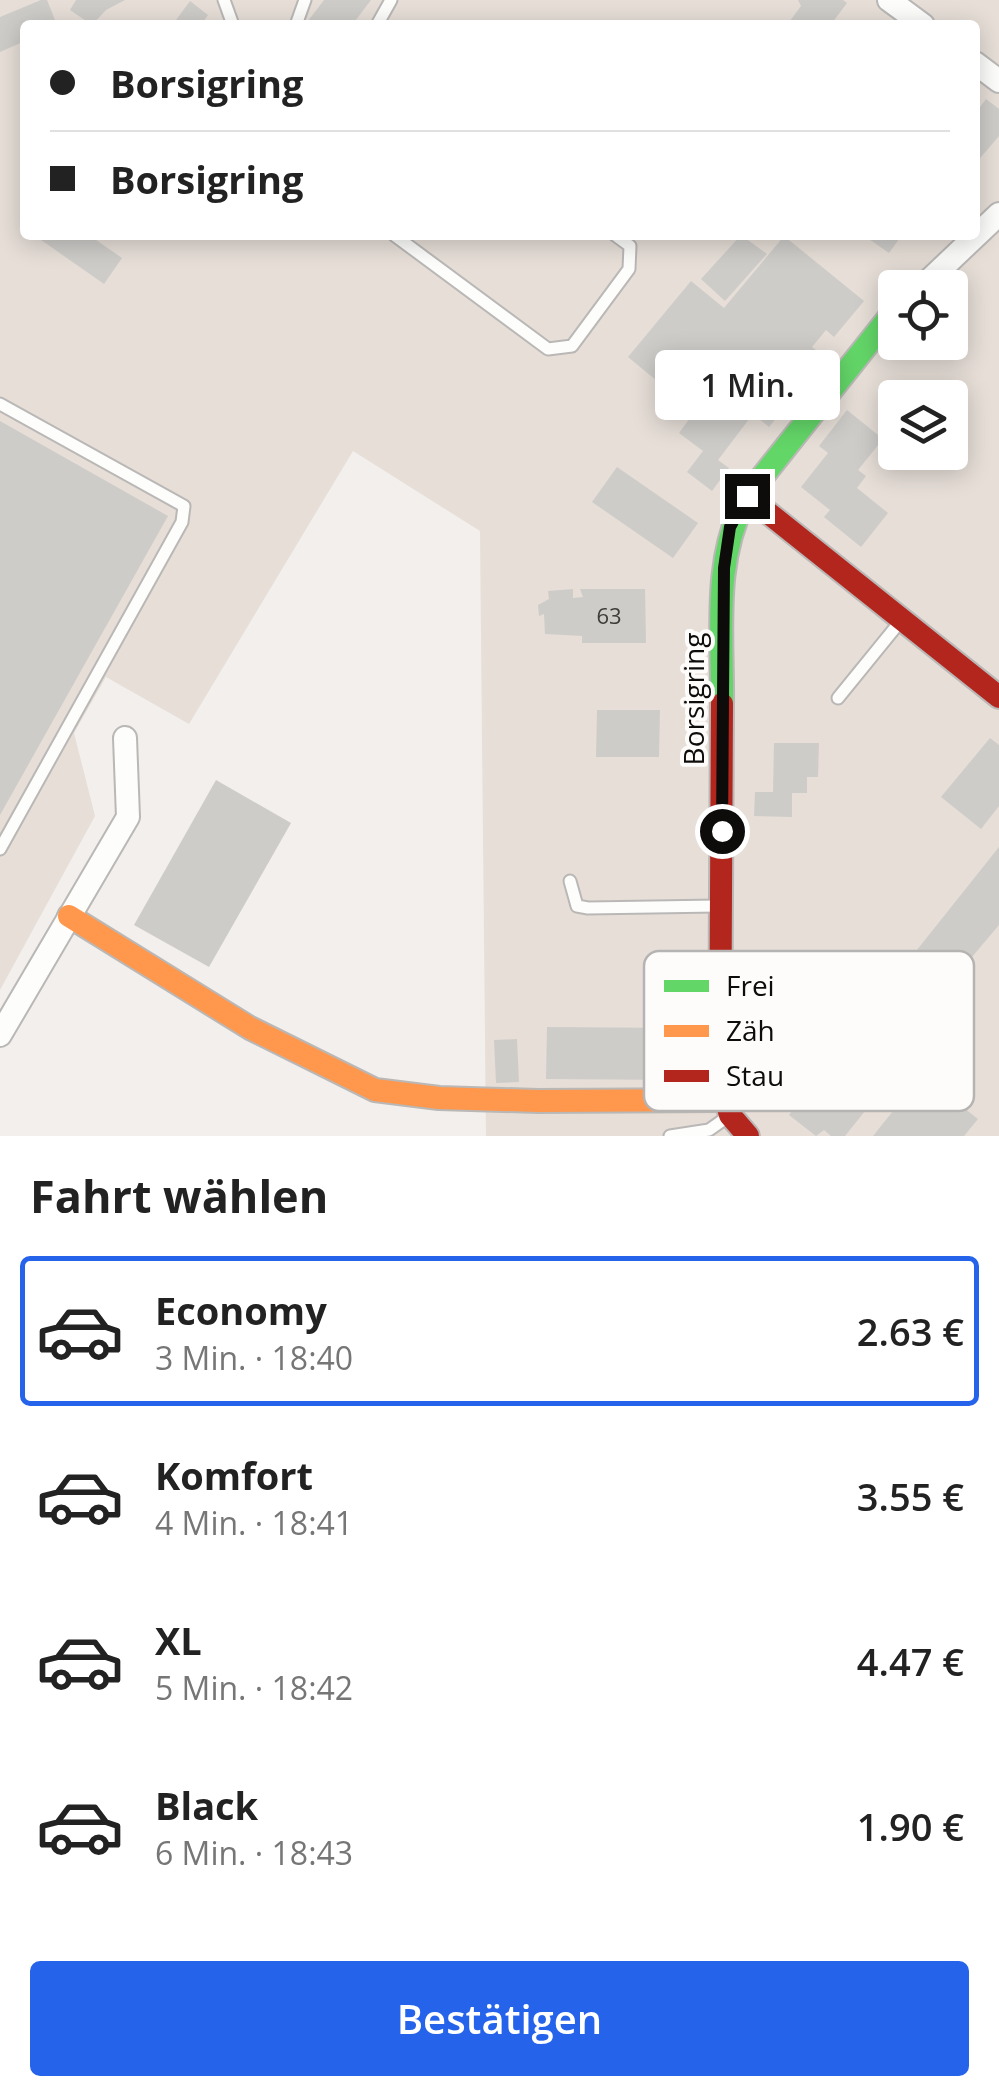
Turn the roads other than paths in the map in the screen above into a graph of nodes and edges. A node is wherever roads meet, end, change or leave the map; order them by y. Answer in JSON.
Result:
{"nodes":[{"id":1,"x":889,"y":0,"type":"edge"},
{"id":2,"x":916,"y":20,"type":"edge"},
{"id":3,"x":999,"y":214,"type":"edge"},
{"id":4,"x":980,"y":232,"type":"edge"},
{"id":5,"x":401,"y":240,"type":"edge"},
{"id":6,"x":622,"y":240,"type":"edge"},
{"id":7,"x":971,"y":240,"type":"edge"},
{"id":8,"x":939,"y":270,"type":"edge"},
{"id":9,"x":878,"y":331,"type":"edge"},
{"id":10,"x":0,"y":404,"type":"edge"},
{"id":11,"x":747,"y":496,"type":"junction"},
{"id":12,"x":902,"y":620,"type":"junction"},
{"id":13,"x":838,"y":698,"type":"dead end"},
{"id":14,"x":999,"y":698,"type":"edge"},
{"id":15,"x":125,"y":738,"type":"dead end"},
{"id":16,"x":0,"y":849,"type":"edge"},
{"id":17,"x":570,"y":881,"type":"dead end"},
{"id":18,"x":721,"y":906,"type":"junction"},
{"id":19,"x":69,"y":916,"type":"junction"},
{"id":20,"x":722,"y":951,"type":"edge"},
{"id":21,"x":0,"y":1035,"type":"edge"},
{"id":22,"x":644,"y":1105,"type":"edge"},
{"id":23,"x":724,"y":1111,"type":"edge"},
{"id":24,"x":730,"y":1111,"type":"edge"},
{"id":25,"x":670,"y":1136,"type":"edge"},
{"id":26,"x":748,"y":1136,"type":"edge"}],
"edges":[{"from":1,"to":2,"type":"street"},
{"from":3,"to":4,"type":"street"},
{"from":5,"to":6,"type":"lane"},
{"from":7,"to":8,"type":"street"},
{"from":9,"to":11,"type":"street","name":"Borsigring"},
{"from":10,"to":16,"type":"lane"},
{"from":11,"to":12,"type":"street"},
{"from":11,"to":18,"type":"street","name":"Borsigring"},
{"from":12,"to":13,"type":"lane"},
{"from":12,"to":14,"type":"street"},
{"from":15,"to":19,"type":"street"},
{"from":17,"to":18,"type":"lane"},
{"from":18,"to":20,"type":"street","name":"Borsigring"},
{"from":19,"to":21,"type":"street"},
{"from":19,"to":22,"type":"street"},
{"from":23,"to":25,"type":"lane"},
{"from":24,"to":26,"type":"street"}]}
